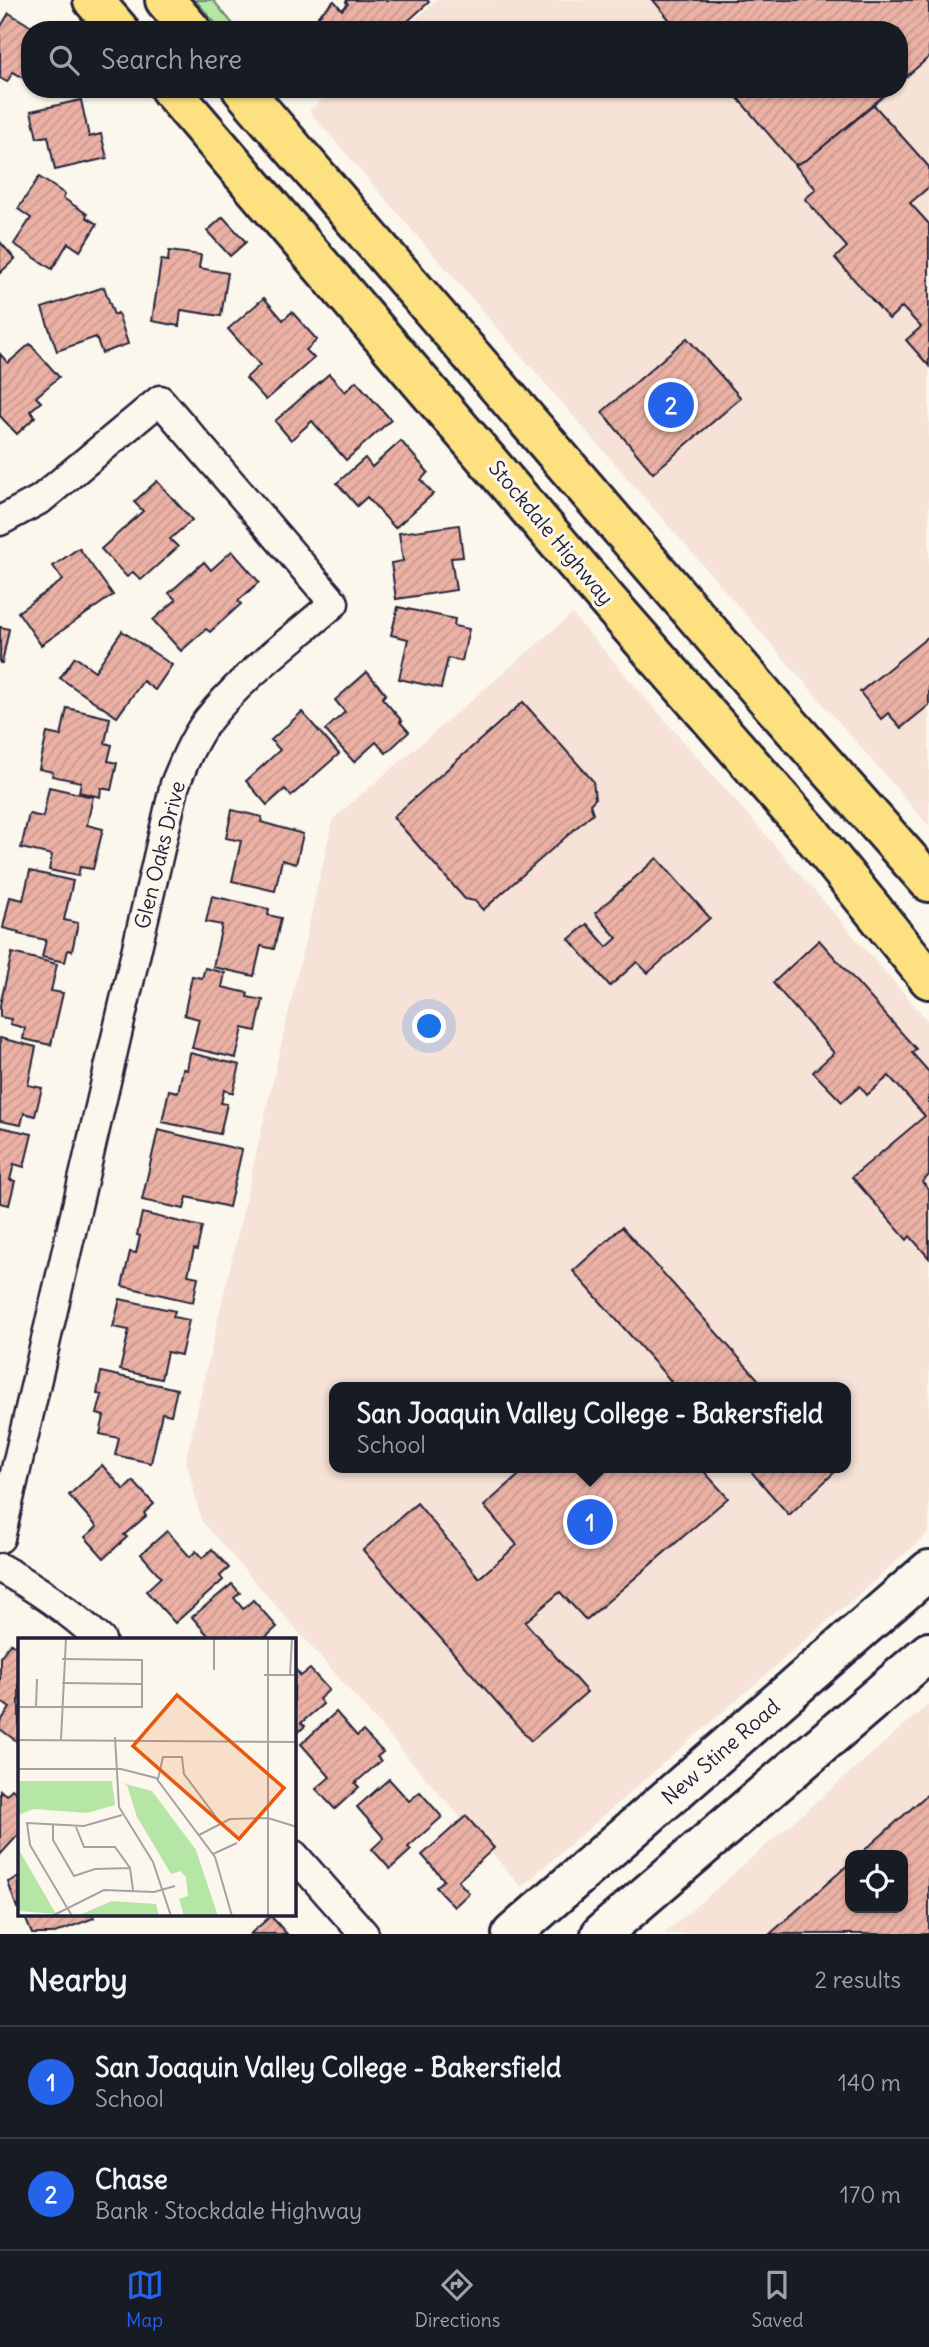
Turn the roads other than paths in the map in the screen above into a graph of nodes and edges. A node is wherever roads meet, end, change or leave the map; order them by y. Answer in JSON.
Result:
{"nodes":[{"id":1,"x":93,"y":0,"type":"edge"},
{"id":2,"x":166,"y":0,"type":"edge"},
{"id":3,"x":111,"y":21,"type":"edge"},
{"id":4,"x":184,"y":21,"type":"edge"},
{"id":5,"x":178,"y":98,"type":"edge"},
{"id":6,"x":250,"y":98,"type":"edge"},
{"id":7,"x":0,"y":521,"type":"edge"},
{"id":8,"x":929,"y":882,"type":"edge"},
{"id":9,"x":929,"y":979,"type":"edge"},
{"id":10,"x":0,"y":1538,"type":"edge"},
{"id":11,"x":0,"y":1568,"type":"edge"},
{"id":12,"x":929,"y":1570,"type":"edge"},
{"id":13,"x":858,"y":1632,"type":"junction"},
{"id":14,"x":99,"y":1638,"type":"edge"},
{"id":15,"x":929,"y":1652,"type":"edge"},
{"id":16,"x":897,"y":1680,"type":"junction"},
{"id":17,"x":296,"y":1857,"type":"edge"},
{"id":18,"x":364,"y":1934,"type":"edge"},
{"id":19,"x":512,"y":1934,"type":"edge"},
{"id":20,"x":601,"y":1934,"type":"edge"}],
"edges":[{"from":1,"to":3,"type":"main road"},
{"from":2,"to":4,"type":"main road"},
{"from":5,"to":9,"type":"main road","name":"Stockdale Highway"},
{"from":6,"to":8,"type":"main road"},
{"from":7,"to":10,"type":"street","name":"Glen Oaks Drive"},
{"from":11,"to":14,"type":"street"},
{"from":12,"to":13,"type":"main road","name":"New Stine Road"},
{"from":13,"to":16,"type":"main road"},
{"from":13,"to":19,"type":"main road","name":"New Stine Road"},
{"from":15,"to":16,"type":"main road"},
{"from":16,"to":20,"type":"main road"},
{"from":17,"to":18,"type":"street"}]}
